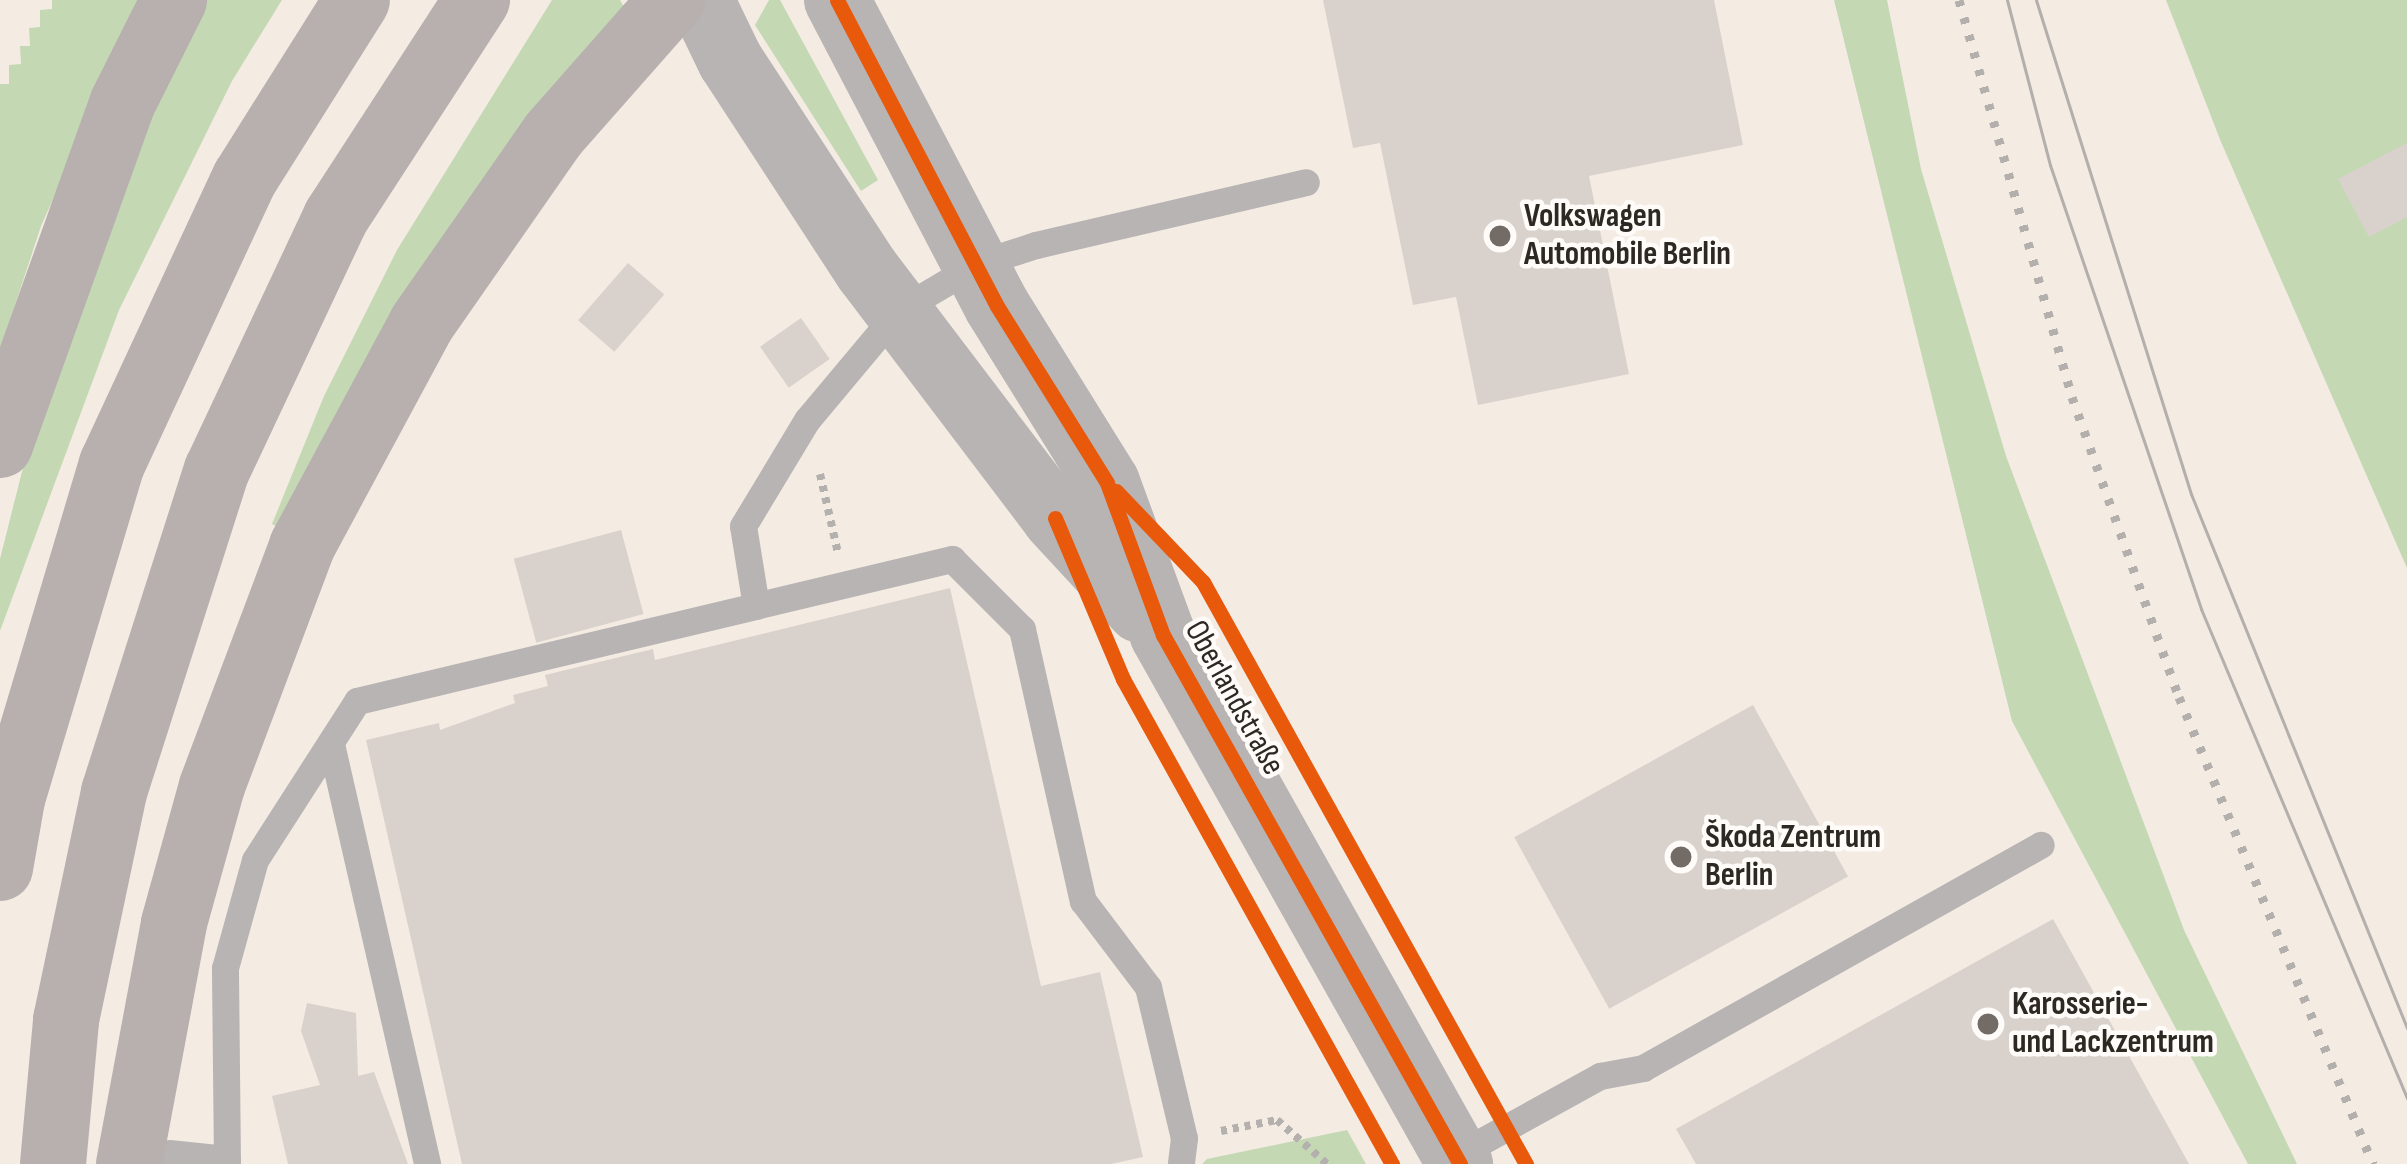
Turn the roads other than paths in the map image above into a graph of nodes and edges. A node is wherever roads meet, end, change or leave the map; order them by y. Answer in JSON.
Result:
{"nodes":[{"id":1,"x":174,"y":0,"type":"edge"},
{"id":2,"x":357,"y":0,"type":"edge"},
{"id":3,"x":477,"y":0,"type":"edge"},
{"id":4,"x":672,"y":0,"type":"edge"},
{"id":5,"x":701,"y":0,"type":"edge"},
{"id":6,"x":837,"y":0,"type":"edge"},
{"id":7,"x":1306,"y":182,"type":"dead end"},
{"id":8,"x":977,"y":264,"type":"junction"},
{"id":9,"x":898,"y":311,"type":"junction"},
{"id":10,"x":0,"y":445,"type":"edge"},
{"id":11,"x":756,"y":606,"type":"junction"},
{"id":12,"x":1162,"y":635,"type":"junction"},
{"id":13,"x":331,"y":744,"type":"junction"},
{"id":14,"x":2041,"y":845,"type":"dead end"},
{"id":15,"x":0,"y":868,"type":"edge"},
{"id":16,"x":1182,"y":1151,"type":"edge"},
{"id":17,"x":149,"y":1158,"type":"edge"},
{"id":18,"x":1458,"y":1160,"type":"edge"},
{"id":19,"x":227,"y":1161,"type":"edge"},
{"id":20,"x":53,"y":1164,"type":"edge"},
{"id":21,"x":427,"y":1164,"type":"edge"}],
"edges":[{"from":1,"to":10,"type":"highway"},
{"from":2,"to":15,"type":"highway"},
{"from":3,"to":20,"type":"highway"},
{"from":4,"to":17,"type":"highway"},
{"from":5,"to":9,"type":"street","name":"Oberlandstraße"},
{"from":6,"to":8,"type":"street","name":"Oberlandstraße"},
{"from":7,"to":8,"type":"lane"},
{"from":8,"to":9,"type":"lane"},
{"from":8,"to":12,"type":"street","name":"Oberlandstraße"},
{"from":9,"to":11,"type":"lane"},
{"from":9,"to":12,"type":"street","name":"Oberlandstraße"},
{"from":11,"to":13,"type":"lane"},
{"from":11,"to":16,"type":"lane"},
{"from":12,"to":18,"type":"street","name":"Oberlandstraße"},
{"from":13,"to":19,"type":"lane"},
{"from":13,"to":21,"type":"lane"},
{"from":14,"to":18,"type":"lane"},
{"from":17,"to":19,"type":"lane"}]}
